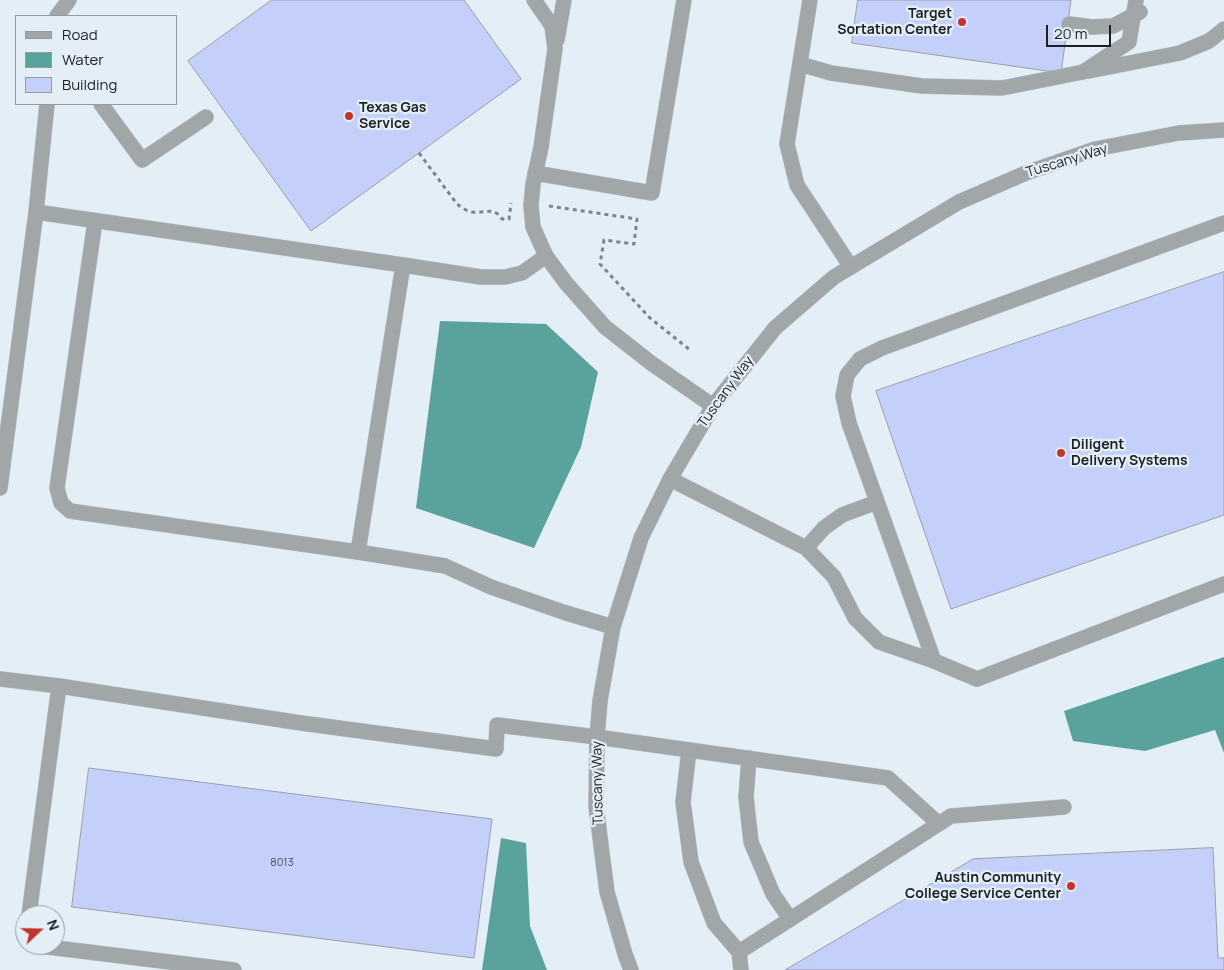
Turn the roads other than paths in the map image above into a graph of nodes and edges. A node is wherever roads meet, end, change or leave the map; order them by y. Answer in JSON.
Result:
{"nodes":[{"id":1,"x":58,"y":0,"type":"edge"},
{"id":2,"x":69,"y":0,"type":"edge"},
{"id":3,"x":534,"y":0,"type":"edge"},
{"id":4,"x":564,"y":0,"type":"edge"},
{"id":5,"x":684,"y":0,"type":"edge"},
{"id":6,"x":810,"y":0,"type":"edge"},
{"id":7,"x":1136,"y":0,"type":"edge"},
{"id":8,"x":1146,"y":0,"type":"edge"},
{"id":9,"x":57,"y":15,"type":"edge"},
{"id":10,"x":58,"y":15,"type":"edge"},
{"id":11,"x":1133,"y":16,"type":"junction"},
{"id":12,"x":1069,"y":24,"type":"dead end"},
{"id":13,"x":1224,"y":29,"type":"edge"},
{"id":14,"x":555,"y":49,"type":"junction"},
{"id":15,"x":800,"y":64,"type":"junction"},
{"id":16,"x":1083,"y":72,"type":"junction"},
{"id":17,"x":47,"y":105,"type":"edge"},
{"id":18,"x":102,"y":105,"type":"edge"},
{"id":19,"x":206,"y":117,"type":"dead end"},
{"id":20,"x":1224,"y":130,"type":"edge"},
{"id":21,"x":534,"y":179,"type":"junction"},
{"id":22,"x":36,"y":212,"type":"junction"},
{"id":23,"x":95,"y":221,"type":"junction"},
{"id":24,"x":1224,"y":223,"type":"edge"},
{"id":25,"x":546,"y":256,"type":"junction"},
{"id":26,"x":403,"y":265,"type":"junction"},
{"id":27,"x":851,"y":267,"type":"junction"},
{"id":28,"x":713,"y":406,"type":"junction"},
{"id":29,"x":670,"y":479,"type":"junction"},
{"id":30,"x":0,"y":488,"type":"edge"},
{"id":31,"x":877,"y":502,"type":"junction"},
{"id":32,"x":806,"y":548,"type":"junction"},
{"id":33,"x":358,"y":552,"type":"junction"},
{"id":34,"x":1224,"y":584,"type":"edge"},
{"id":35,"x":613,"y":628,"type":"junction"},
{"id":36,"x":934,"y":661,"type":"junction"},
{"id":37,"x":0,"y":678,"type":"edge"},
{"id":38,"x":59,"y":686,"type":"junction"},
{"id":39,"x":597,"y":736,"type":"junction"},
{"id":40,"x":689,"y":750,"type":"junction"},
{"id":41,"x":749,"y":758,"type":"junction"},
{"id":42,"x":1064,"y":807,"type":"dead end"},
{"id":43,"x":939,"y":824,"type":"junction"},
{"id":44,"x":30,"y":905,"type":"edge"},
{"id":45,"x":790,"y":919,"type":"junction"},
{"id":46,"x":65,"y":949,"type":"edge"},
{"id":47,"x":739,"y":952,"type":"junction"},
{"id":48,"x":234,"y":970,"type":"edge"},
{"id":49,"x":631,"y":970,"type":"edge"},
{"id":50,"x":741,"y":970,"type":"edge"}],
"edges":[{"from":1,"to":9,"type":"street"},
{"from":2,"to":10,"type":"street"},
{"from":3,"to":14,"type":"street"},
{"from":4,"to":14,"type":"street"},
{"from":5,"to":21,"type":"street"},
{"from":6,"to":15,"type":"street"},
{"from":7,"to":11,"type":"street"},
{"from":8,"to":11,"type":"street"},
{"from":11,"to":12,"type":"street"},
{"from":11,"to":16,"type":"street"},
{"from":13,"to":16,"type":"street"},
{"from":14,"to":21,"type":"street"},
{"from":15,"to":16,"type":"street"},
{"from":15,"to":27,"type":"street"},
{"from":17,"to":22,"type":"street"},
{"from":18,"to":19,"type":"street"},
{"from":20,"to":27,"type":"street","name":"Tuscany Way"},
{"from":21,"to":25,"type":"street"},
{"from":22,"to":23,"type":"street"},
{"from":22,"to":30,"type":"street"},
{"from":23,"to":26,"type":"street"},
{"from":23,"to":33,"type":"street"},
{"from":24,"to":31,"type":"street"},
{"from":25,"to":26,"type":"street"},
{"from":25,"to":28,"type":"street"},
{"from":26,"to":33,"type":"street"},
{"from":27,"to":28,"type":"street","name":"Tuscany Way"},
{"from":28,"to":29,"type":"street","name":"Tuscany Way"},
{"from":29,"to":32,"type":"street"},
{"from":29,"to":35,"type":"street","name":"Tuscany Way"},
{"from":31,"to":32,"type":"street"},
{"from":31,"to":36,"type":"street"},
{"from":32,"to":36,"type":"street"},
{"from":33,"to":35,"type":"street"},
{"from":34,"to":36,"type":"street"},
{"from":35,"to":39,"type":"street","name":"Tuscany Way"},
{"from":37,"to":38,"type":"street"},
{"from":38,"to":39,"type":"street"},
{"from":38,"to":44,"type":"street"},
{"from":39,"to":40,"type":"street"},
{"from":39,"to":49,"type":"street","name":"Tuscany Way"},
{"from":40,"to":41,"type":"street"},
{"from":40,"to":47,"type":"street"},
{"from":41,"to":43,"type":"street"},
{"from":41,"to":45,"type":"street"},
{"from":42,"to":43,"type":"street"},
{"from":43,"to":45,"type":"street"},
{"from":45,"to":47,"type":"street"},
{"from":46,"to":48,"type":"street"},
{"from":47,"to":50,"type":"street"}]}
